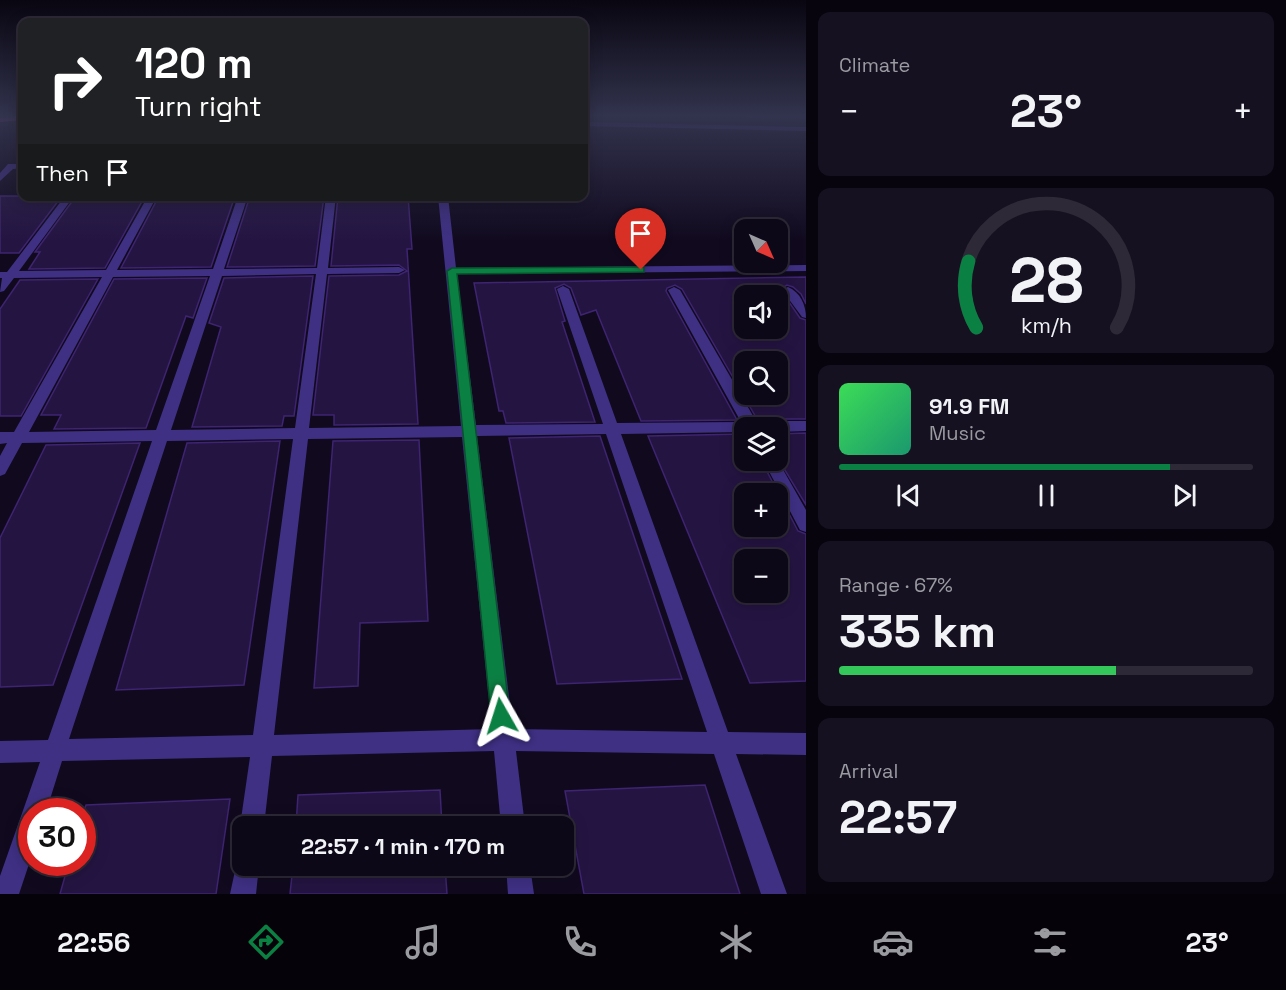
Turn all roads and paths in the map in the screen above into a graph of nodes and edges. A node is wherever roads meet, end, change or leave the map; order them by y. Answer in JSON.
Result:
{"nodes":[{"id":1,"x":18,"y":166,"type":"edge"},
{"id":2,"x":0,"y":178,"type":"edge"},
{"id":3,"x":66,"y":201,"type":"edge"},
{"id":4,"x":150,"y":201,"type":"edge"},
{"id":5,"x":241,"y":201,"type":"edge"},
{"id":6,"x":330,"y":201,"type":"edge"},
{"id":7,"x":444,"y":201,"type":"edge"},
{"id":8,"x":806,"y":268,"type":"edge"},
{"id":9,"x":399,"y":270,"type":"dead end"},
{"id":10,"x":322,"y":271,"type":"junction"},
{"id":11,"x":452,"y":271,"type":"junction"},
{"id":12,"x":217,"y":272,"type":"junction"},
{"id":13,"x":110,"y":273,"type":"junction"},
{"id":14,"x":5,"y":275,"type":"edge"},
{"id":15,"x":0,"y":289,"type":"edge"},
{"id":16,"x":563,"y":289,"type":"dead end"},
{"id":17,"x":674,"y":290,"type":"dead end"},
{"id":18,"x":788,"y":290,"type":"dead end"},
{"id":19,"x":806,"y":314,"type":"edge"},
{"id":20,"x":745,"y":417,"type":"edge"},
{"id":21,"x":788,"y":426,"type":"edge"},
{"id":22,"x":806,"y":426,"type":"edge"},
{"id":23,"x":734,"y":427,"type":"edge"},
{"id":24,"x":612,"y":429,"type":"junction"},
{"id":25,"x":469,"y":431,"type":"junction"},
{"id":26,"x":301,"y":434,"type":"junction"},
{"id":27,"x":162,"y":436,"type":"junction"},
{"id":28,"x":0,"y":438,"type":"edge"},
{"id":29,"x":18,"y":438,"type":"junction"},
{"id":30,"x":0,"y":470,"type":"edge"},
{"id":31,"x":776,"y":471,"type":"edge"},
{"id":32,"x":806,"y":525,"type":"edge"},
{"id":33,"x":503,"y":740,"type":"junction"},
{"id":34,"x":721,"y":743,"type":"junction"},
{"id":35,"x":806,"y":744,"type":"edge"},
{"id":36,"x":262,"y":746,"type":"junction"},
{"id":37,"x":55,"y":751,"type":"junction"},
{"id":38,"x":0,"y":752,"type":"edge"},
{"id":39,"x":39,"y":798,"type":"edge"},
{"id":40,"x":253,"y":816,"type":"edge"},
{"id":41,"x":512,"y":816,"type":"edge"},
{"id":42,"x":18,"y":859,"type":"edge"},
{"id":43,"x":246,"y":876,"type":"edge"},
{"id":44,"x":519,"y":876,"type":"edge"},
{"id":45,"x":6,"y":894,"type":"edge"},
{"id":46,"x":243,"y":894,"type":"edge"},
{"id":47,"x":521,"y":894,"type":"edge"},
{"id":48,"x":774,"y":894,"type":"edge"}],
"edges":[{"from":1,"to":2,"type":"street"},
{"from":3,"to":14,"type":"street"},
{"from":4,"to":13,"type":"street"},
{"from":5,"to":12,"type":"street"},
{"from":6,"to":10,"type":"street"},
{"from":7,"to":11,"type":"street"},
{"from":8,"to":11,"type":"street"},
{"from":9,"to":10,"type":"street"},
{"from":10,"to":12,"type":"street"},
{"from":10,"to":26,"type":"street"},
{"from":11,"to":25,"type":"street"},
{"from":12,"to":13,"type":"street"},
{"from":12,"to":27,"type":"street"},
{"from":13,"to":14,"type":"street"},
{"from":13,"to":29,"type":"street"},
{"from":14,"to":15,"type":"street"},
{"from":16,"to":24,"type":"street"},
{"from":17,"to":20,"type":"street"},
{"from":18,"to":19,"type":"street"},
{"from":21,"to":22,"type":"street"},
{"from":23,"to":24,"type":"street"},
{"from":24,"to":25,"type":"street"},
{"from":24,"to":34,"type":"street"},
{"from":25,"to":26,"type":"street"},
{"from":25,"to":33,"type":"street"},
{"from":26,"to":27,"type":"street"},
{"from":26,"to":36,"type":"street"},
{"from":27,"to":29,"type":"street"},
{"from":27,"to":37,"type":"street"},
{"from":28,"to":29,"type":"street"},
{"from":29,"to":30,"type":"street"},
{"from":31,"to":32,"type":"street"},
{"from":33,"to":34,"type":"street"},
{"from":33,"to":36,"type":"street"},
{"from":33,"to":41,"type":"street"},
{"from":34,"to":35,"type":"street"},
{"from":34,"to":48,"type":"street"},
{"from":36,"to":37,"type":"street"},
{"from":36,"to":40,"type":"street"},
{"from":37,"to":38,"type":"street"},
{"from":37,"to":39,"type":"street"},
{"from":42,"to":45,"type":"street"},
{"from":43,"to":46,"type":"street"},
{"from":44,"to":47,"type":"street"}]}
